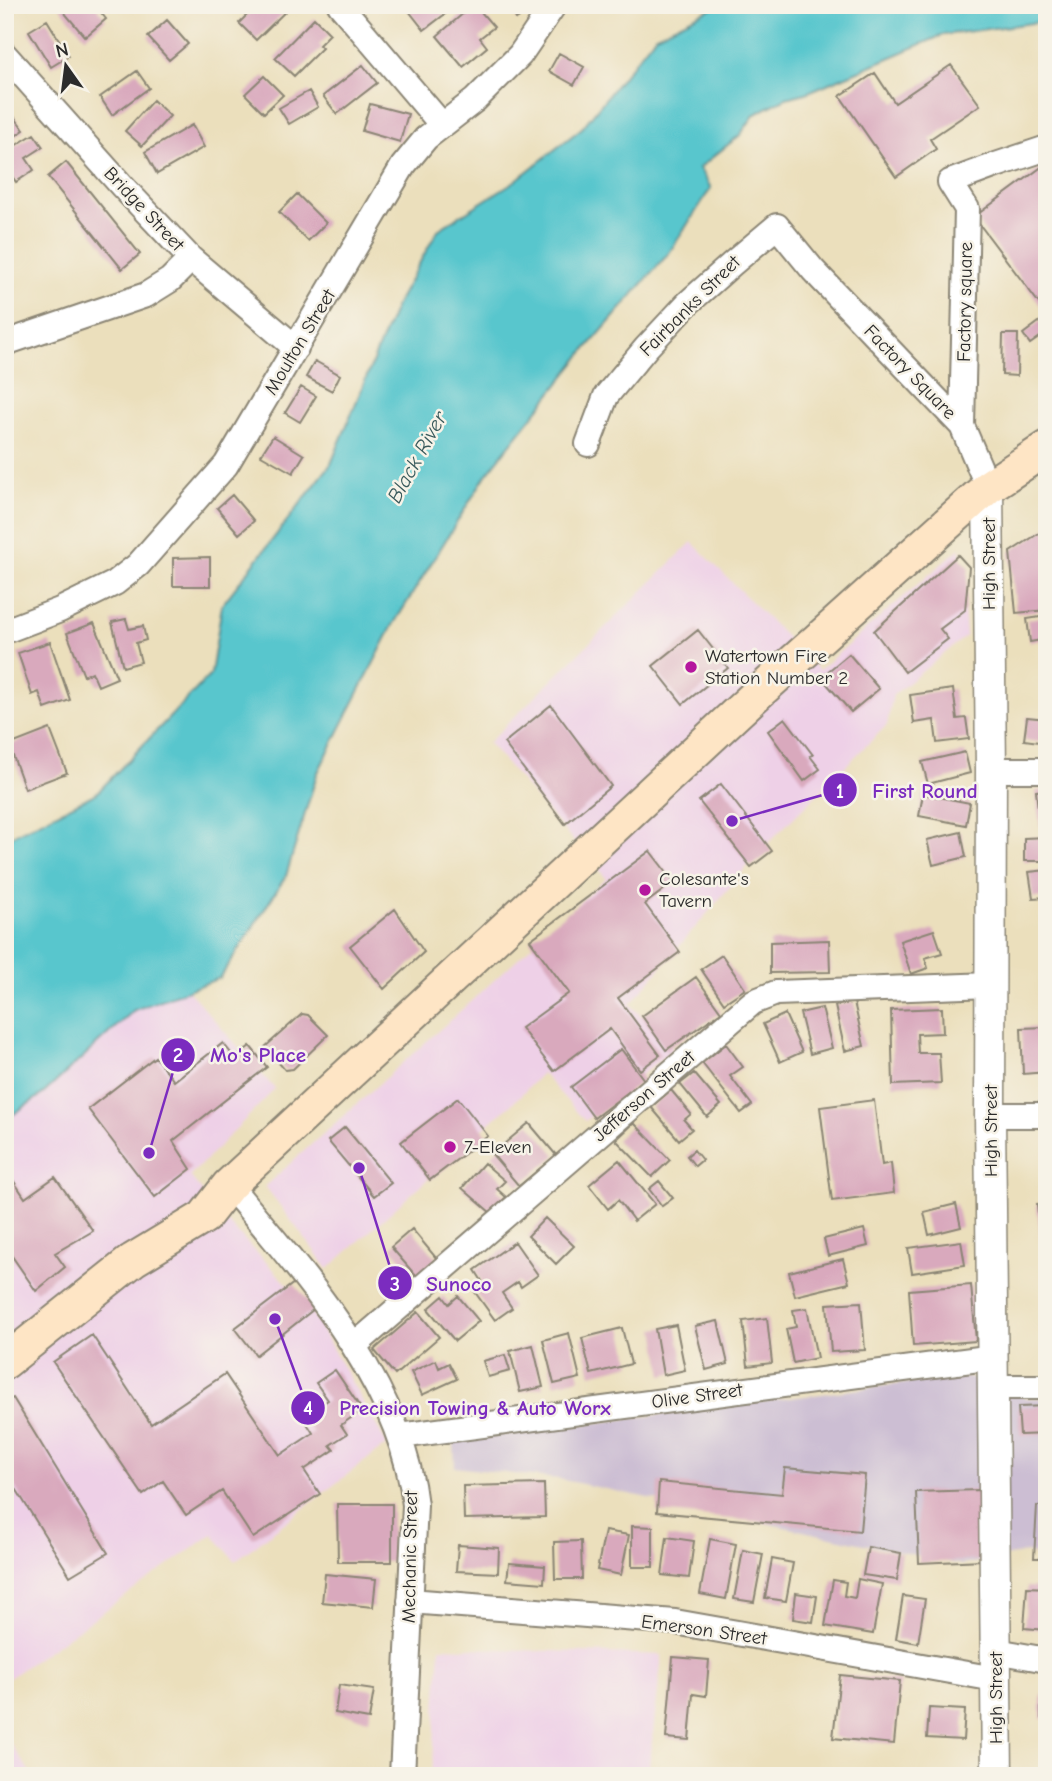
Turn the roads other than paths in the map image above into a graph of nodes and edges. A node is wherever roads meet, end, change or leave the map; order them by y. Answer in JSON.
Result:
{"nodes":[{"id":1,"x":340,"y":5,"type":"edge"},
{"id":2,"x":554,"y":5,"type":"edge"},
{"id":3,"x":5,"y":55,"type":"edge"},
{"id":4,"x":442,"y":125,"type":"junction"},
{"id":5,"x":1047,"y":148,"type":"edge"},
{"id":6,"x":191,"y":259,"type":"junction"},
{"id":7,"x":813,"y":270,"type":"joint"},
{"id":8,"x":5,"y":343,"type":"edge"},
{"id":9,"x":296,"y":348,"type":"junction"},
{"id":10,"x":962,"y":426,"type":"junction"},
{"id":11,"x":588,"y":444,"type":"dead end"},
{"id":12,"x":1047,"y":449,"type":"edge"},
{"id":13,"x":988,"y":487,"type":"junction"},
{"id":14,"x":5,"y":631,"type":"edge"},
{"id":15,"x":990,"y":770,"type":"junction"},
{"id":16,"x":1047,"y":770,"type":"edge"},
{"id":17,"x":991,"y":985,"type":"junction"},
{"id":18,"x":990,"y":1115,"type":"junction"},
{"id":19,"x":1047,"y":1115,"type":"edge"},
{"id":20,"x":229,"y":1185,"type":"junction"},
{"id":21,"x":354,"y":1346,"type":"junction"},
{"id":22,"x":994,"y":1357,"type":"junction"},
{"id":23,"x":5,"y":1362,"type":"edge"},
{"id":24,"x":994,"y":1387,"type":"junction"},
{"id":25,"x":1047,"y":1387,"type":"edge"},
{"id":26,"x":400,"y":1436,"type":"junction"},
{"id":27,"x":410,"y":1601,"type":"junction"},
{"id":28,"x":1047,"y":1660,"type":"edge"},
{"id":29,"x":996,"y":1665,"type":"junction"},
{"id":30,"x":402,"y":1776,"type":"edge"},
{"id":31,"x":997,"y":1776,"type":"edge"}],
"edges":[{"from":1,"to":4,"type":"street"},
{"from":2,"to":4,"type":"street","name":"Moulton Street"},
{"from":3,"to":6,"type":"street","name":"Bridge Street"},
{"from":4,"to":9,"type":"street","name":"Moulton Street"},
{"from":5,"to":10,"type":"street","name":"Factory square"},
{"from":6,"to":8,"type":"street"},
{"from":6,"to":9,"type":"street","name":"Bridge Street"},
{"from":7,"to":10,"type":"street","name":"Factory Square"},
{"from":7,"to":11,"type":"street","name":"Fairbanks Street"},
{"from":9,"to":14,"type":"street","name":"Moulton Street"},
{"from":10,"to":13,"type":"street","name":"Factory Square"},
{"from":12,"to":13,"type":"main road"},
{"from":13,"to":15,"type":"street","name":"High Street"},
{"from":13,"to":20,"type":"main road"},
{"from":15,"to":16,"type":"street"},
{"from":15,"to":17,"type":"street","name":"High Street"},
{"from":17,"to":18,"type":"street","name":"High Street"},
{"from":17,"to":21,"type":"street","name":"Jefferson Street"},
{"from":18,"to":19,"type":"street"},
{"from":18,"to":22,"type":"street","name":"High Street"},
{"from":20,"to":21,"type":"street","name":"Mechanic Street"},
{"from":20,"to":23,"type":"main road"},
{"from":21,"to":26,"type":"street","name":"Mechanic Street"},
{"from":22,"to":24,"type":"street","name":"High Street"},
{"from":22,"to":26,"type":"street","name":"Olive Street"},
{"from":24,"to":25,"type":"street"},
{"from":24,"to":29,"type":"street","name":"High Street"},
{"from":26,"to":27,"type":"street","name":"Mechanic Street"},
{"from":27,"to":29,"type":"street","name":"Emerson Street"},
{"from":27,"to":30,"type":"street","name":"Mechanic Street"},
{"from":28,"to":29,"type":"street","name":"Emerson Street"},
{"from":29,"to":31,"type":"street","name":"High Street"}]}
